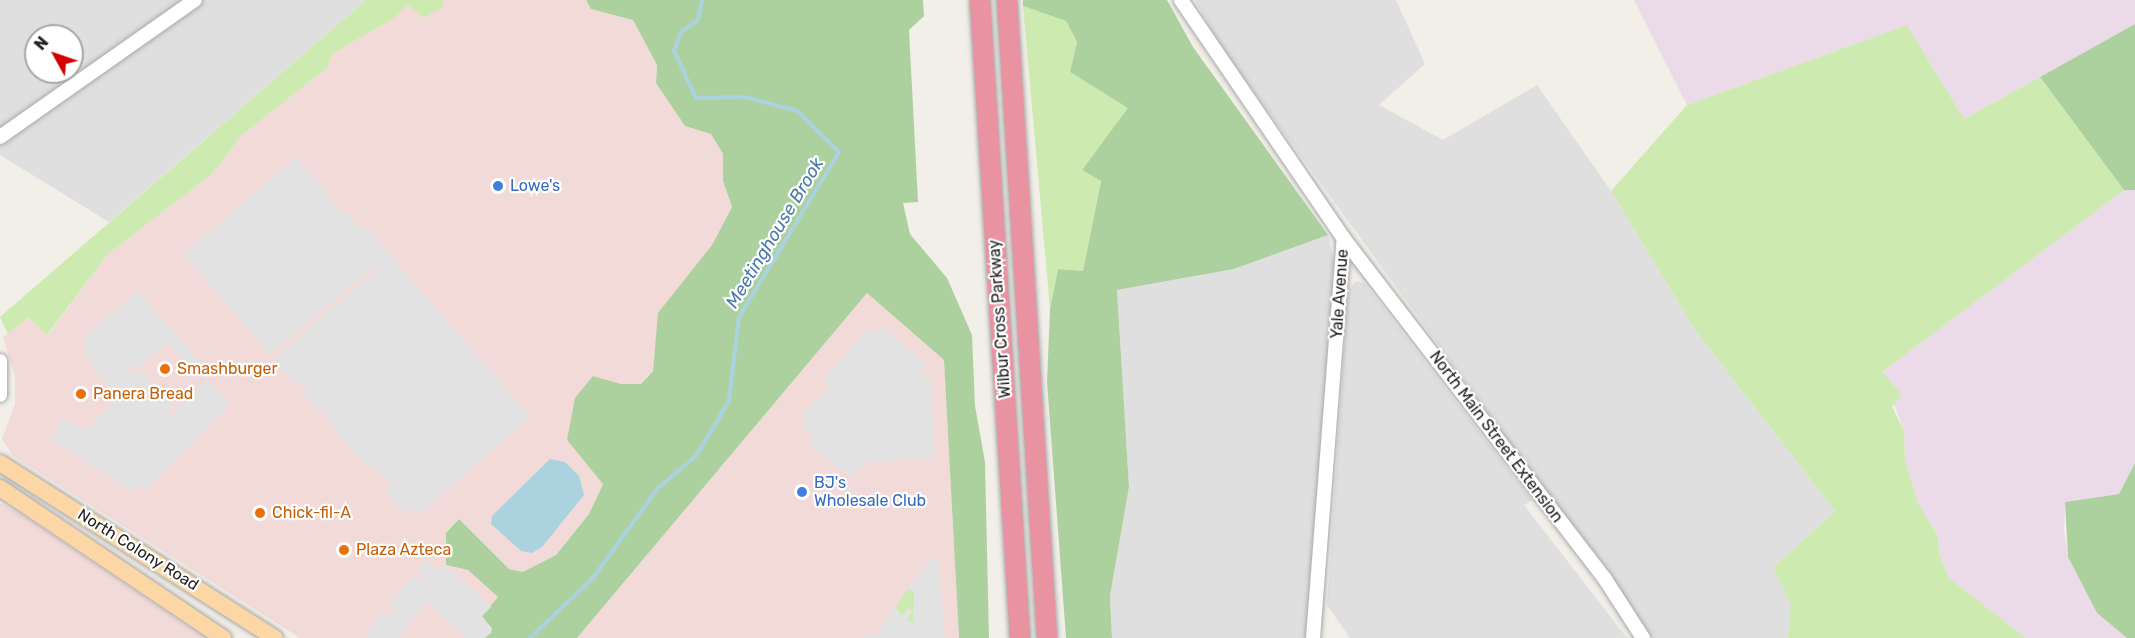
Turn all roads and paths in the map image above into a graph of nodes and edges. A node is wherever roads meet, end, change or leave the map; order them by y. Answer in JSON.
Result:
{"nodes":[{"id":1,"x":195,"y":0,"type":"edge"},
{"id":2,"x":980,"y":0,"type":"edge"},
{"id":3,"x":1007,"y":0,"type":"edge"},
{"id":4,"x":1181,"y":0,"type":"edge"},
{"id":5,"x":0,"y":137,"type":"edge"},
{"id":6,"x":1344,"y":239,"type":"junction"},
{"id":7,"x":0,"y":361,"type":"edge"},
{"id":8,"x":0,"y":395,"type":"edge"},
{"id":9,"x":0,"y":463,"type":"edge"},
{"id":10,"x":0,"y":489,"type":"edge"},
{"id":11,"x":1013,"y":536,"type":"junction"},
{"id":12,"x":223,"y":638,"type":"edge"},
{"id":13,"x":275,"y":638,"type":"edge"},
{"id":14,"x":1013,"y":638,"type":"edge"},
{"id":15,"x":1020,"y":638,"type":"edge"},
{"id":16,"x":1049,"y":638,"type":"edge"},
{"id":17,"x":1313,"y":638,"type":"edge"},
{"id":18,"x":1643,"y":638,"type":"edge"}],
"edges":[{"from":1,"to":5,"type":"street"},
{"from":2,"to":11,"type":"highway","name":"Wilbur Cross Parkway"},
{"from":3,"to":16,"type":"highway","name":"Wilbur Cross Parkway"},
{"from":4,"to":6,"type":"street","name":"Yale Avenue"},
{"from":6,"to":17,"type":"street","name":"Yale Avenue"},
{"from":6,"to":18,"type":"street","name":"North Main Street Extension"},
{"from":7,"to":8,"type":"street"},
{"from":9,"to":13,"type":"main road","name":"North Colony Road"},
{"from":10,"to":12,"type":"main road","name":"North Colony Road"},
{"from":11,"to":14,"type":"highway"},
{"from":11,"to":15,"type":"highway","name":"Wilbur Cross Parkway"}]}
